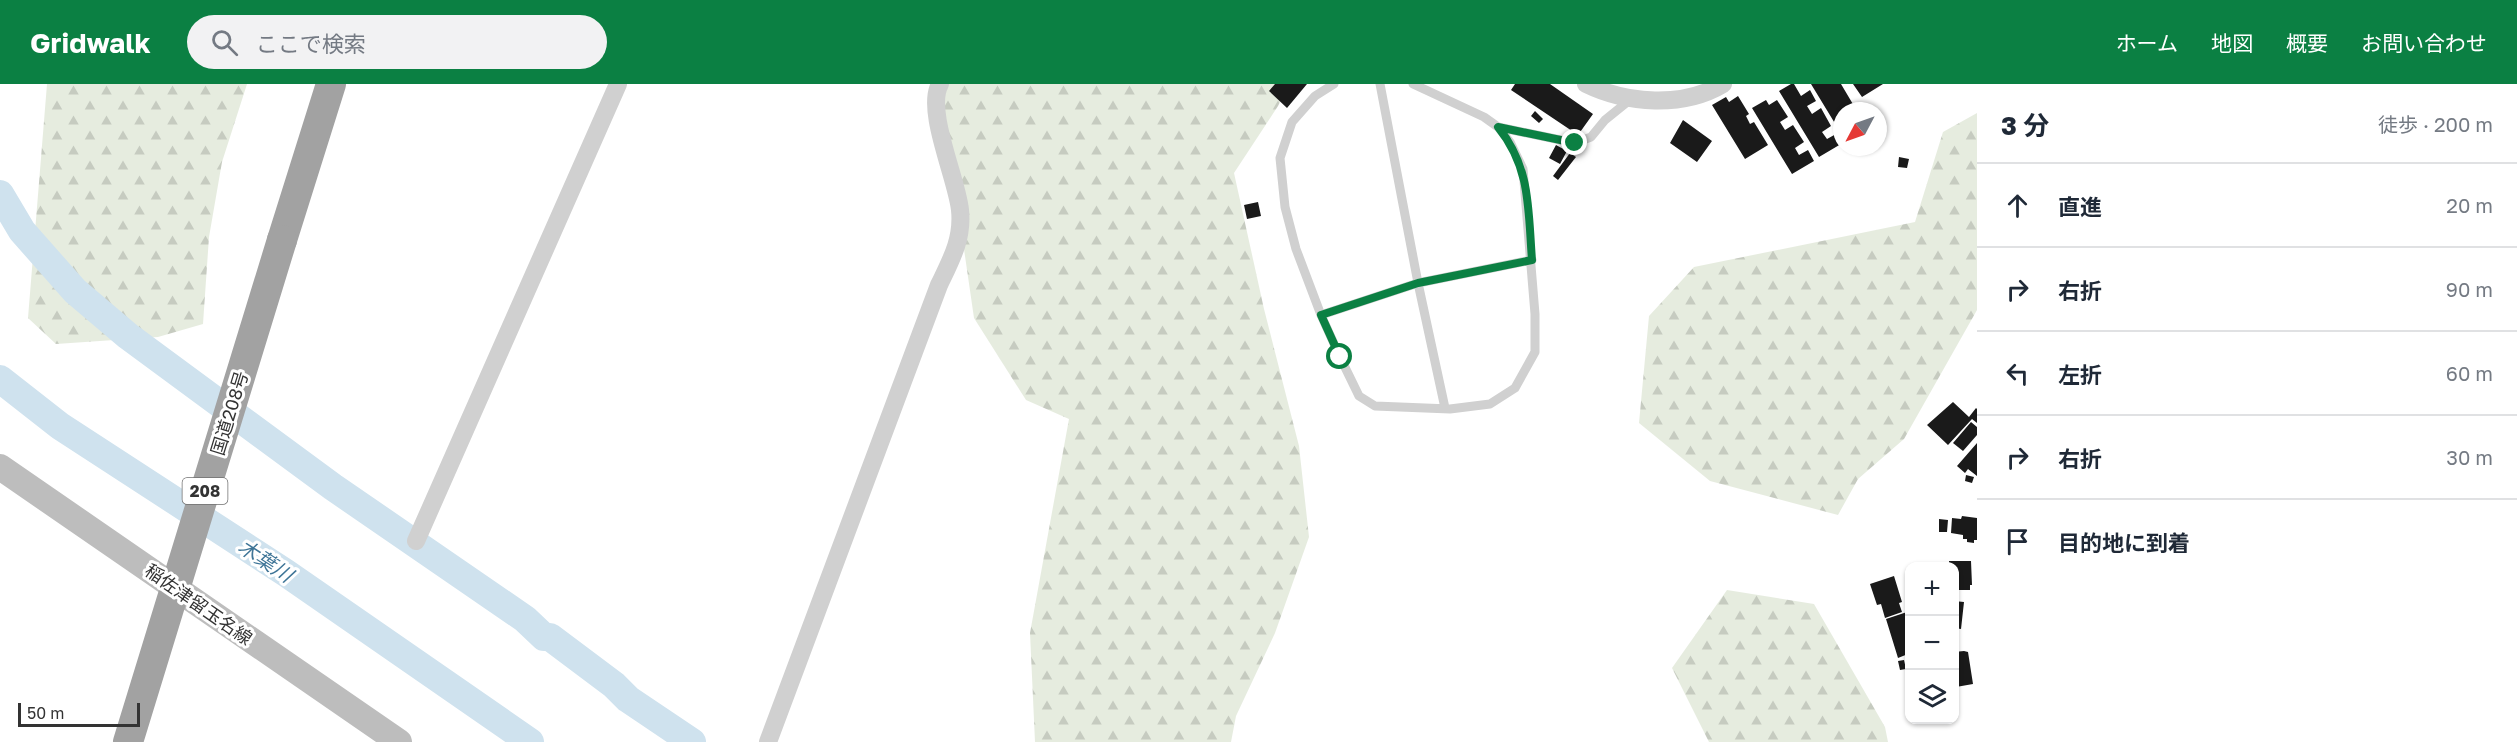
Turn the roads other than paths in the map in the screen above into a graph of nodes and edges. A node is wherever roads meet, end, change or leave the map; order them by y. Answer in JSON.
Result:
{"nodes":[{"id":1,"x":331,"y":84,"type":"edge"},
{"id":2,"x":618,"y":84,"type":"edge"},
{"id":3,"x":940,"y":84,"type":"edge"},
{"id":4,"x":1334,"y":84,"type":"edge"},
{"id":5,"x":1380,"y":84,"type":"edge"},
{"id":6,"x":1413,"y":84,"type":"edge"},
{"id":7,"x":1586,"y":84,"type":"edge"},
{"id":8,"x":1723,"y":84,"type":"edge"},
{"id":9,"x":1631,"y":99,"type":"junction"},
{"id":10,"x":1498,"y":127,"type":"junction"},
{"id":11,"x":1532,"y":260,"type":"junction"},
{"id":12,"x":1418,"y":283,"type":"junction"},
{"id":13,"x":1321,"y":315,"type":"junction"},
{"id":14,"x":1445,"y":408,"type":"junction"},
{"id":15,"x":0,"y":467,"type":"edge"},
{"id":16,"x":416,"y":541,"type":"dead end"},
{"id":17,"x":128,"y":742,"type":"edge"},
{"id":18,"x":399,"y":742,"type":"edge"},
{"id":19,"x":768,"y":742,"type":"edge"}],
"edges":[{"from":1,"to":17,"type":"highway","name":"国道208号","number":"208","bridge":true},
{"from":2,"to":16,"type":"street"},
{"from":3,"to":19,"type":"street"},
{"from":4,"to":13,"type":"lane"},
{"from":5,"to":12,"type":"lane"},
{"from":6,"to":10,"type":"lane"},
{"from":7,"to":9,"type":"street"},
{"from":8,"to":9,"type":"street"},
{"from":9,"to":10,"type":"lane"},
{"from":10,"to":11,"type":"lane"},
{"from":11,"to":12,"type":"lane"},
{"from":11,"to":14,"type":"lane"},
{"from":12,"to":13,"type":"lane"},
{"from":12,"to":14,"type":"lane"},
{"from":13,"to":14,"type":"lane"},
{"from":15,"to":18,"type":"main road","name":"稲佐津留玉名線"}]}
